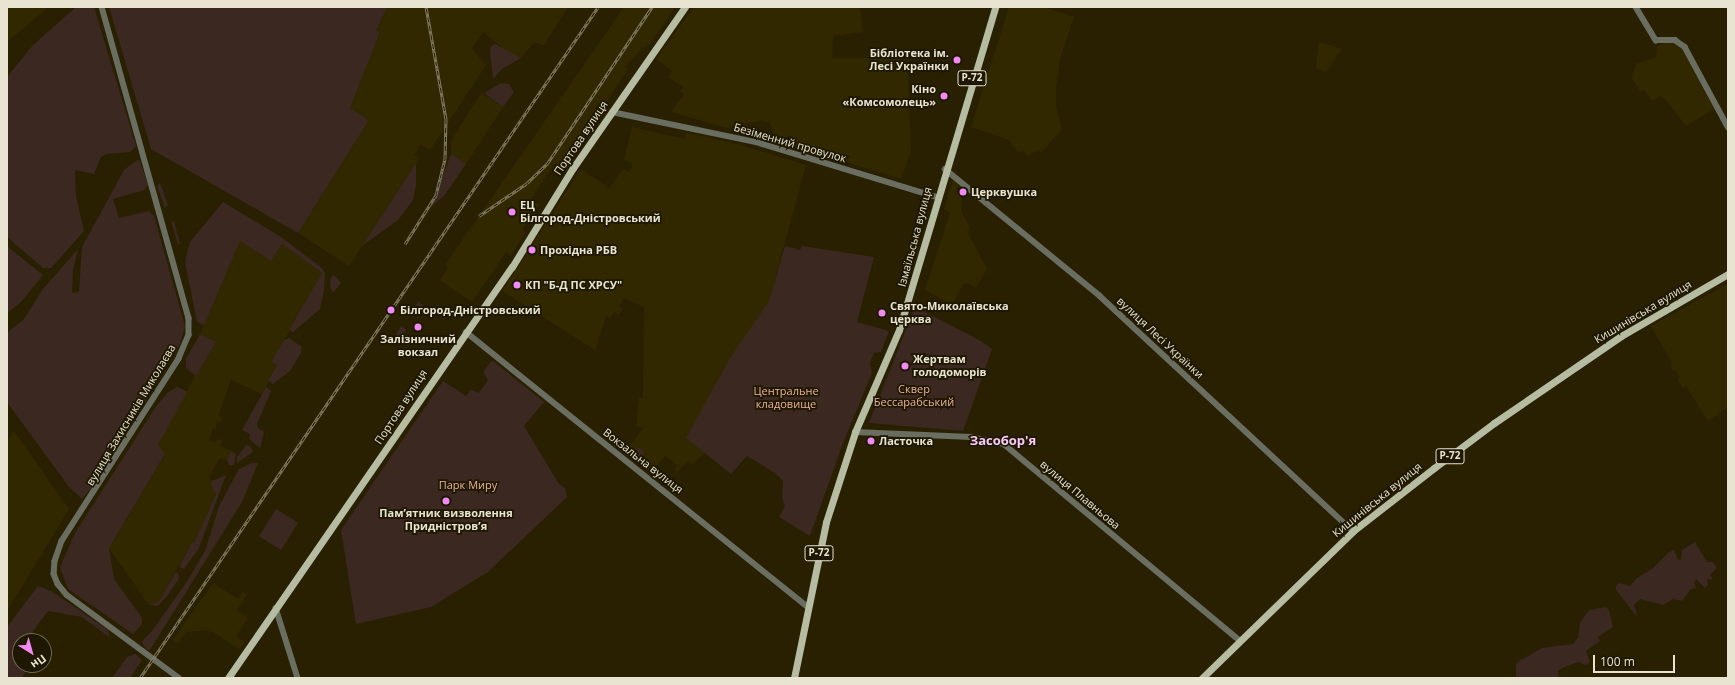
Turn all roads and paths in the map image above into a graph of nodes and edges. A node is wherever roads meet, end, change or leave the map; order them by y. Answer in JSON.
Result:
{"nodes":[{"id":1,"x":102,"y":7,"type":"edge"},
{"id":2,"x":685,"y":7,"type":"edge"},
{"id":3,"x":995,"y":7,"type":"edge"},
{"id":4,"x":1636,"y":7,"type":"edge"},
{"id":5,"x":612,"y":112,"type":"junction"},
{"id":6,"x":1728,"y":127,"type":"edge"},
{"id":7,"x":945,"y":169,"type":"junction"},
{"id":8,"x":937,"y":197,"type":"junction"},
{"id":9,"x":1728,"y":274,"type":"edge"},
{"id":10,"x":466,"y":332,"type":"junction"},
{"id":11,"x":855,"y":432,"type":"junction"},
{"id":12,"x":1353,"y":531,"type":"junction"},
{"id":13,"x":807,"y":606,"type":"junction"},
{"id":14,"x":276,"y":608,"type":"junction"},
{"id":15,"x":1239,"y":640,"type":"junction"},
{"id":16,"x":179,"y":678,"type":"edge"},
{"id":17,"x":228,"y":678,"type":"edge"},
{"id":18,"x":298,"y":678,"type":"edge"},
{"id":19,"x":794,"y":678,"type":"edge"},
{"id":20,"x":1202,"y":678,"type":"edge"}],
"edges":[{"from":1,"to":16,"type":"street","name":"вулиця Захисників Миколаєва"},
{"from":2,"to":5,"type":"main road","name":"Портова вулиця"},
{"from":3,"to":7,"type":"main road","name":"Ізмаїльська вулиця","number":"Р-72"},
{"from":4,"to":6,"type":"street"},
{"from":5,"to":8,"type":"street","name":"Безіменний провулок"},
{"from":5,"to":10,"type":"main road","name":"Портова вулиця"},
{"from":7,"to":8,"type":"main road","name":"Ізмаїльська вулиця","number":"Р-72"},
{"from":7,"to":12,"type":"street","name":"вулиця Лесі Українки"},
{"from":8,"to":11,"type":"main road","name":"Ізмаїльська вулиця","number":"Р-72"},
{"from":9,"to":12,"type":"main road","name":"Кишинівська вулиця","number":"Р-72"},
{"from":10,"to":13,"type":"street","name":"Вокзальна вулиця"},
{"from":10,"to":14,"type":"main road","name":"Портова вулиця"},
{"from":11,"to":13,"type":"main road","name":"Ізмаїльська вулиця","number":"Р-72"},
{"from":11,"to":15,"type":"street","name":"вулиця Плавньова"},
{"from":12,"to":15,"type":"main road","name":"Кишинівська вулиця","number":"Р-72"},
{"from":13,"to":19,"type":"main road","name":"Ізмаїльська вулиця","number":"Р-72"},
{"from":14,"to":17,"type":"main road","name":"Портова вулиця"},
{"from":14,"to":18,"type":"street"},
{"from":15,"to":20,"type":"main road","name":"Кишинівська вулиця","number":"Р-72"}]}
